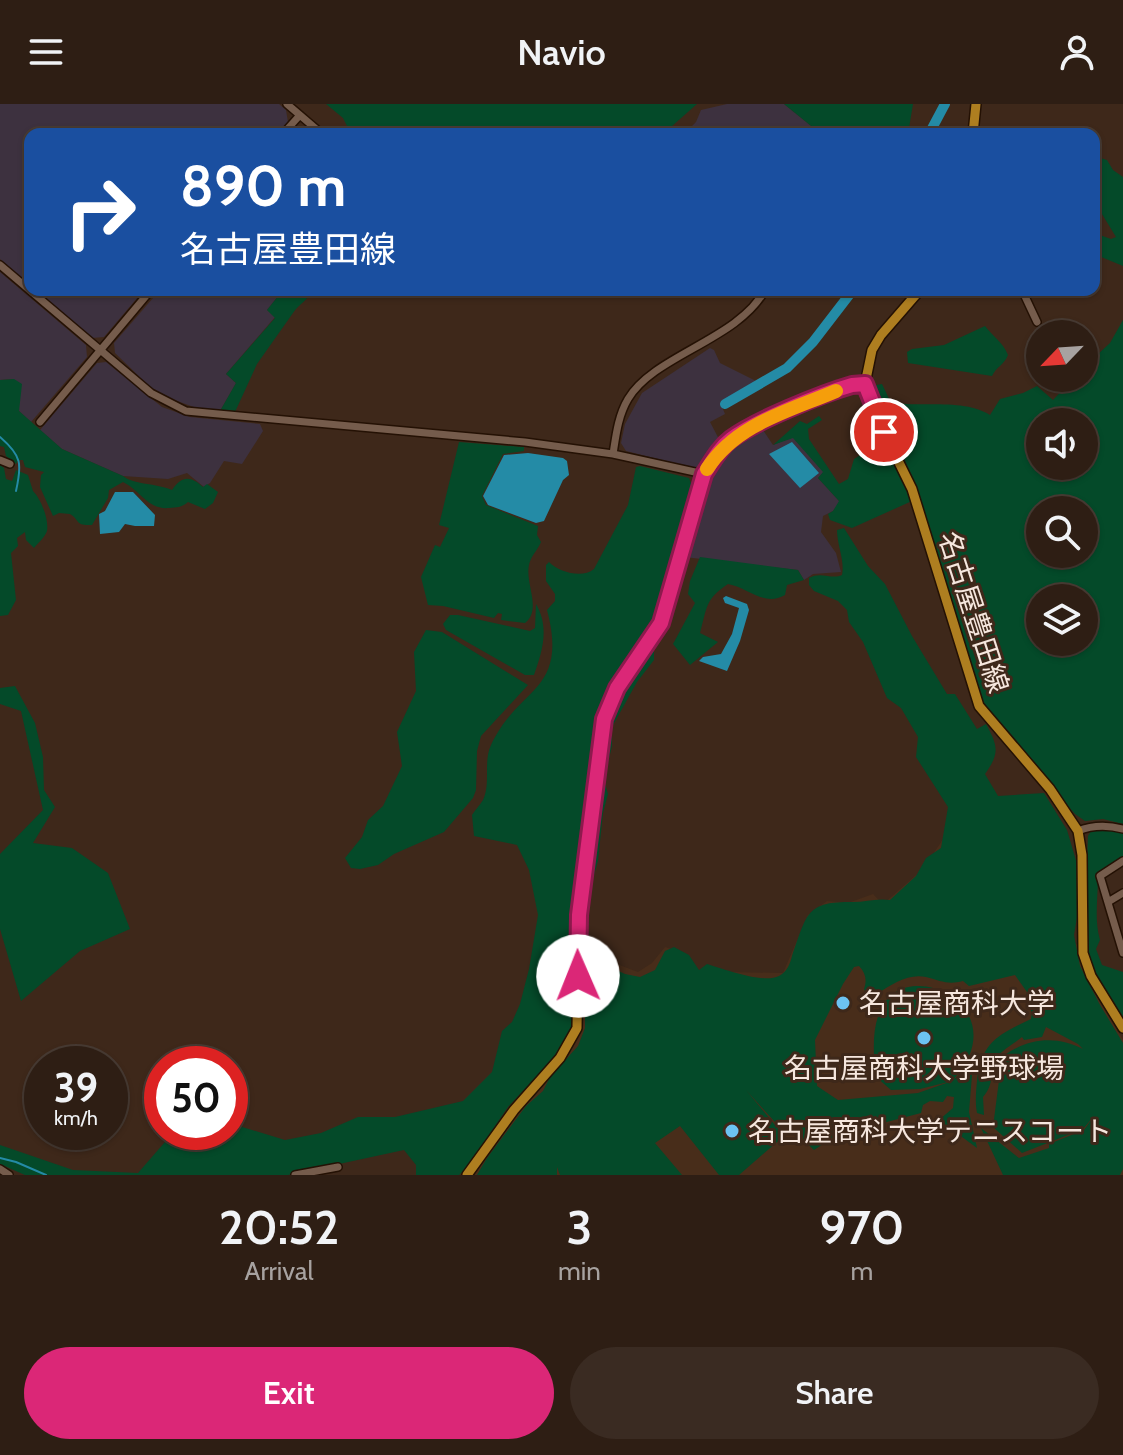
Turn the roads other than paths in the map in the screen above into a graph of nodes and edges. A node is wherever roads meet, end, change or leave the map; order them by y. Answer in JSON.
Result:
{"nodes":[{"id":1,"x":287,"y":104,"type":"edge"},
{"id":2,"x":976,"y":104,"type":"edge"},
{"id":3,"x":300,"y":115,"type":"junction"},
{"id":4,"x":288,"y":128,"type":"edge"},
{"id":5,"x":315,"y":128,"type":"edge"},
{"id":6,"x":974,"y":128,"type":"edge"},
{"id":7,"x":0,"y":265,"type":"edge"},
{"id":8,"x":24,"y":286,"type":"edge"},
{"id":9,"x":36,"y":296,"type":"edge"},
{"id":10,"x":146,"y":296,"type":"edge"},
{"id":11,"x":761,"y":296,"type":"edge"},
{"id":12,"x":915,"y":296,"type":"edge"},
{"id":13,"x":1025,"y":296,"type":"edge"},
{"id":14,"x":1036,"y":320,"type":"edge"},
{"id":15,"x":99,"y":350,"type":"junction"},
{"id":16,"x":865,"y":384,"type":"junction"},
{"id":17,"x":40,"y":422,"type":"dead end"},
{"id":18,"x":613,"y":454,"type":"junction"},
{"id":19,"x":0,"y":460,"type":"edge"},
{"id":20,"x":10,"y":464,"type":"dead end"},
{"id":21,"x":704,"y":474,"type":"junction"},
{"id":22,"x":1123,"y":829,"type":"edge"},
{"id":23,"x":1078,"y":831,"type":"junction"},
{"id":24,"x":1123,"y":861,"type":"edge"},
{"id":25,"x":1123,"y":893,"type":"edge"},
{"id":26,"x":1108,"y":902,"type":"junction"},
{"id":27,"x":1120,"y":927,"type":"edge"},
{"id":28,"x":1123,"y":953,"type":"edge"},
{"id":29,"x":1123,"y":1028,"type":"edge"},
{"id":30,"x":338,"y":1167,"type":"dead end"},
{"id":31,"x":0,"y":1169,"type":"edge"},
{"id":32,"x":9,"y":1175,"type":"edge"},
{"id":33,"x":295,"y":1175,"type":"edge"},
{"id":34,"x":467,"y":1175,"type":"edge"}],
"edges":[{"from":1,"to":3,"type":"street"},
{"from":2,"to":6,"type":"main road"},
{"from":3,"to":4,"type":"street"},
{"from":3,"to":5,"type":"street"},
{"from":7,"to":8,"type":"street"},
{"from":9,"to":15,"type":"street"},
{"from":10,"to":15,"type":"street"},
{"from":11,"to":18,"type":"street"},
{"from":12,"to":16,"type":"main road"},
{"from":13,"to":14,"type":"street"},
{"from":15,"to":17,"type":"street"},
{"from":15,"to":18,"type":"street"},
{"from":16,"to":21,"type":"main road"},
{"from":16,"to":23,"type":"main road","name":"名古屋豊田線"},
{"from":18,"to":21,"type":"street"},
{"from":19,"to":20,"type":"street"},
{"from":21,"to":34,"type":"main road"},
{"from":22,"to":23,"type":"street"},
{"from":23,"to":29,"type":"main road","name":"名古屋豊田線"},
{"from":24,"to":26,"type":"street"},
{"from":25,"to":26,"type":"street"},
{"from":26,"to":27,"type":"street"},
{"from":27,"to":28,"type":"street"},
{"from":30,"to":33,"type":"street"},
{"from":31,"to":32,"type":"street"}]}
